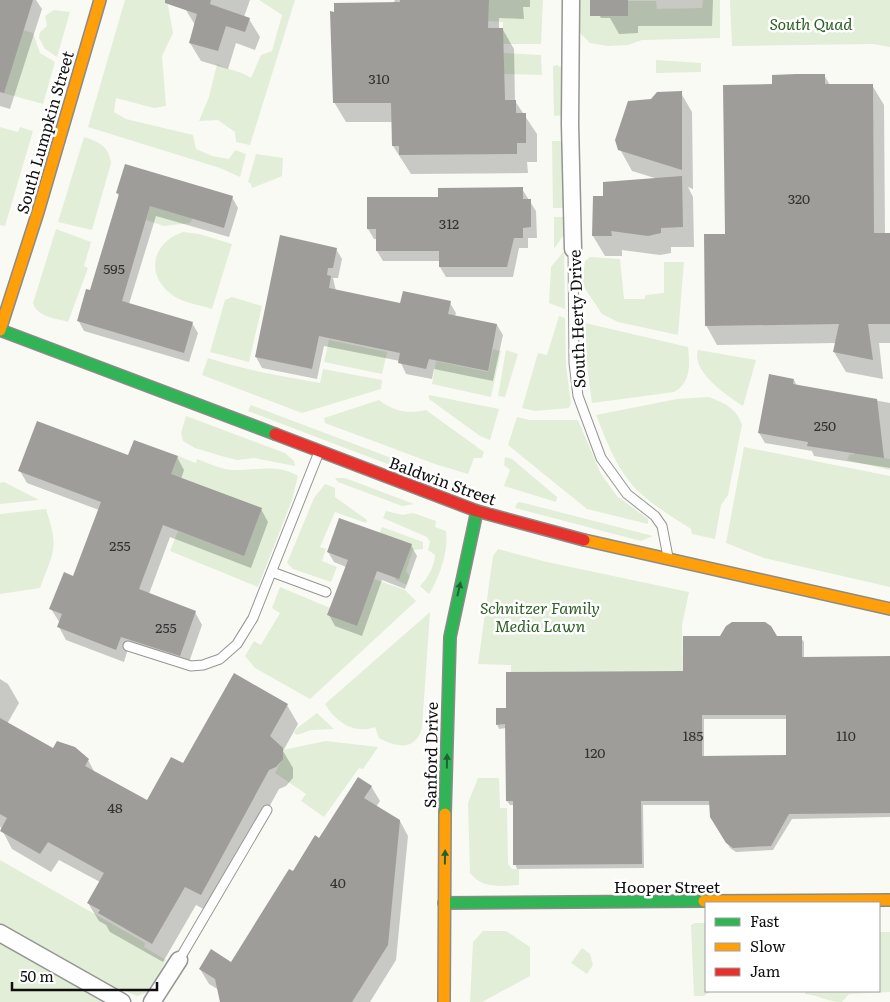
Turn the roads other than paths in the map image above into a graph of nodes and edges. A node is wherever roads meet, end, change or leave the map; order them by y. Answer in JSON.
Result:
{"nodes":[{"id":1,"x":100,"y":0,"type":"edge"},
{"id":2,"x":571,"y":0,"type":"edge"},
{"id":3,"x":573,"y":249,"type":"joint"},
{"id":4,"x":0,"y":330,"type":"edge"},
{"id":5,"x":319,"y":452,"type":"junction"},
{"id":6,"x":477,"y":511,"type":"junction"},
{"id":7,"x":668,"y":560,"type":"junction"},
{"id":8,"x":272,"y":572,"type":"junction"},
{"id":9,"x":326,"y":592,"type":"dead end"},
{"id":10,"x":890,"y":609,"type":"edge"},
{"id":11,"x":128,"y":646,"type":"dead end"},
{"id":12,"x":267,"y":810,"type":"dead end"},
{"id":13,"x":890,"y":900,"type":"edge"},
{"id":14,"x":444,"y":903,"type":"junction"},
{"id":15,"x":0,"y":933,"type":"edge"},
{"id":16,"x":179,"y":960,"type":"joint"},
{"id":17,"x":122,"y":1002,"type":"edge"},
{"id":18,"x":152,"y":1002,"type":"edge"},
{"id":19,"x":444,"y":1002,"type":"edge"}],
"edges":[{"from":1,"to":4,"type":"street","name":"South Lumpkin Street"},
{"from":2,"to":3,"type":"street","name":"South Herty Drive"},
{"from":3,"to":7,"type":"lane","name":"South Herty Drive"},
{"from":4,"to":5,"type":"street","name":"Baldwin Street"},
{"from":5,"to":6,"type":"street","name":"Baldwin Street"},
{"from":5,"to":8,"type":"lane"},
{"from":6,"to":7,"type":"street","name":"Baldwin Street"},
{"from":14,"to":6,"type":"street","name":"Sanford Drive","one_way":true},
{"from":7,"to":10,"type":"street","name":"Baldwin Street"},
{"from":8,"to":9,"type":"lane"},
{"from":8,"to":11,"type":"lane"},
{"from":12,"to":16,"type":"lane"},
{"from":13,"to":14,"type":"street","name":"Hooper Street"},
{"from":14,"to":19,"type":"street","name":"Sanford Drive"},
{"from":15,"to":17,"type":"street"},
{"from":16,"to":18,"type":"street"}]}
